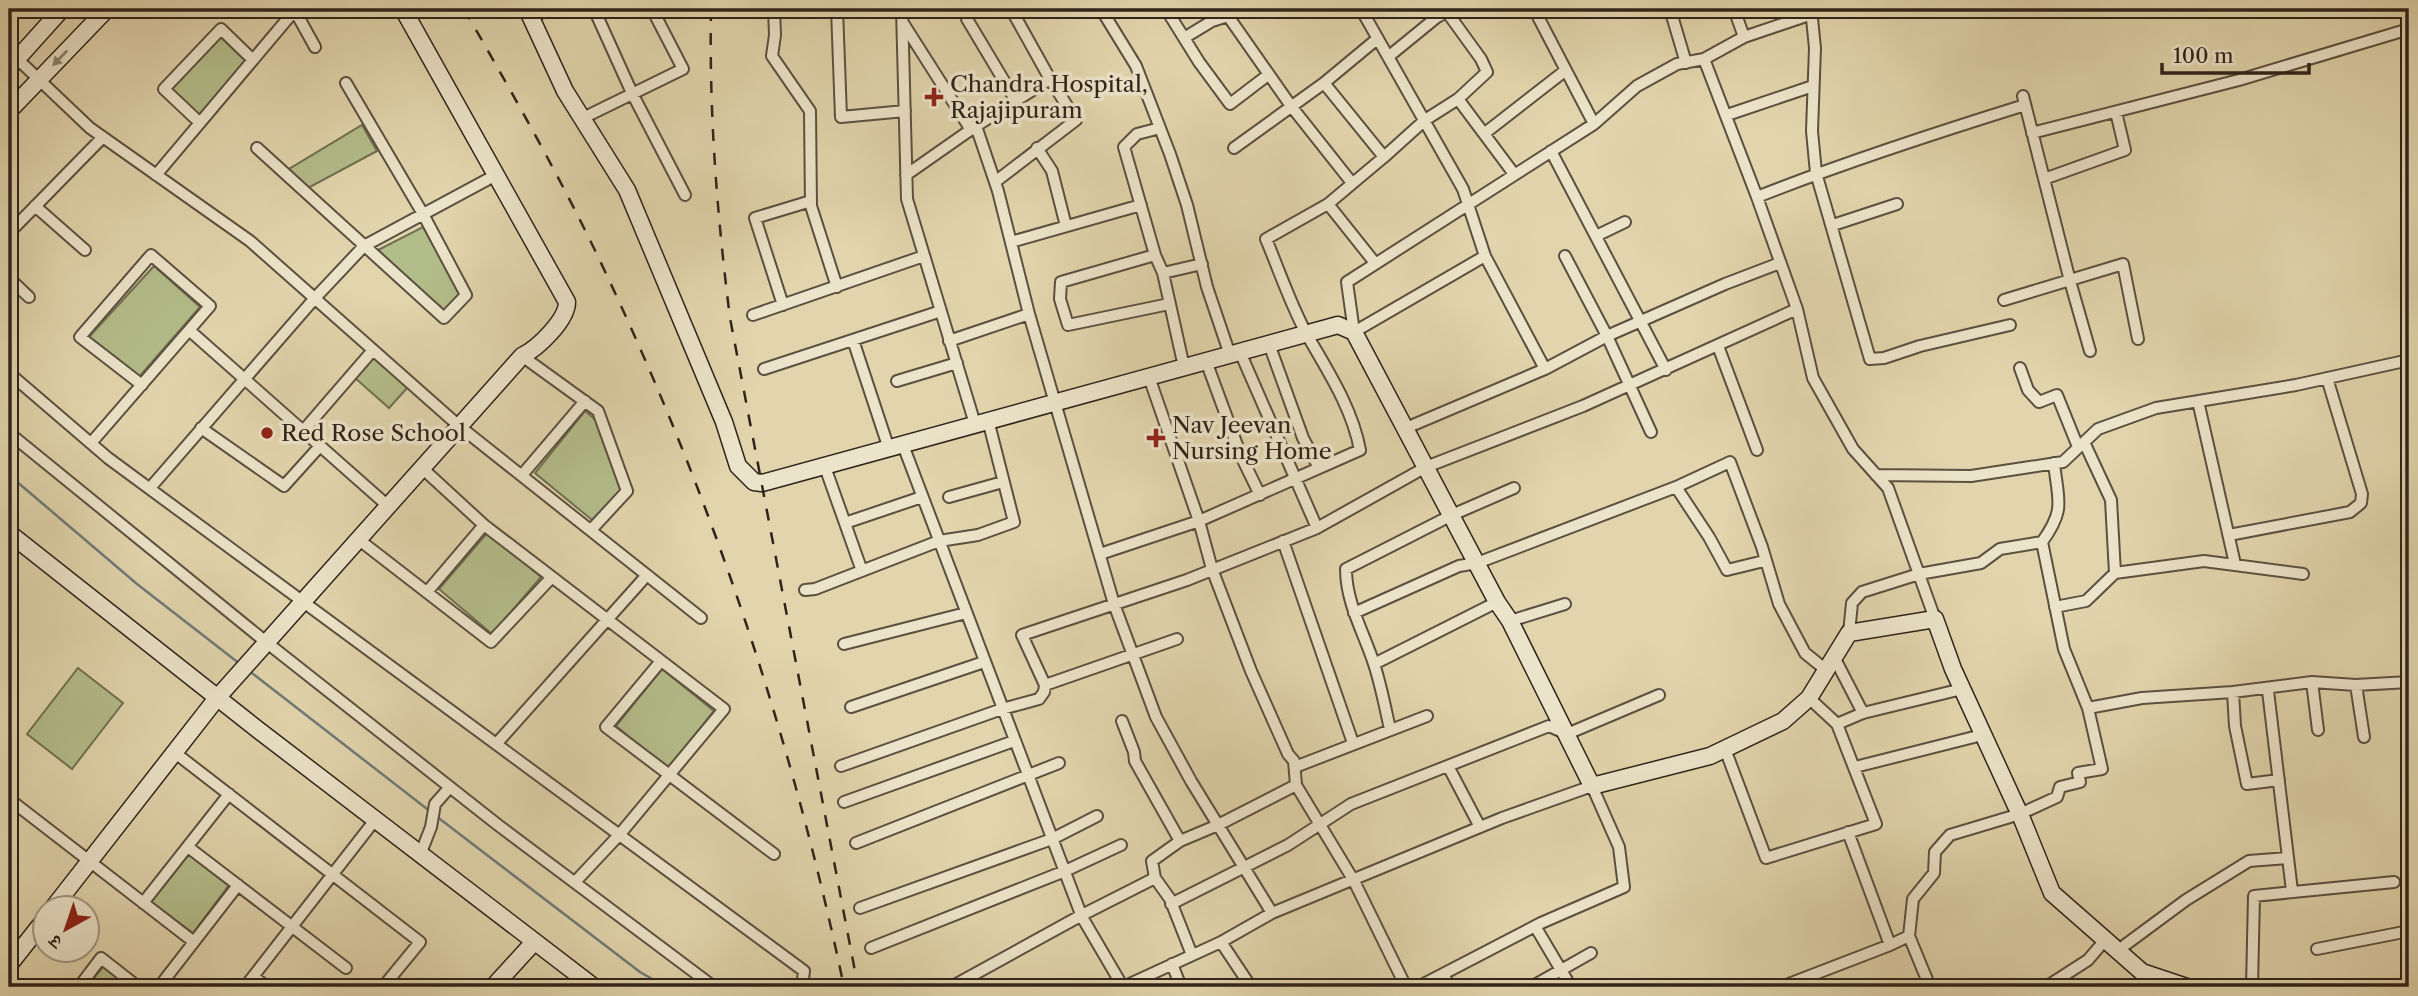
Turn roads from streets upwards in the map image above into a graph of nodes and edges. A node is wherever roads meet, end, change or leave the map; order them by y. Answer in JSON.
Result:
{"nodes":[{"id":1,"x":62,"y":9,"type":"edge"},
{"id":2,"x":107,"y":9,"type":"edge"},
{"id":3,"x":403,"y":9,"type":"edge"},
{"id":4,"x":550,"y":9,"type":"edge"},
{"id":5,"x":594,"y":9,"type":"edge"},
{"id":6,"x":652,"y":9,"type":"edge"},
{"id":7,"x":774,"y":9,"type":"edge"},
{"id":8,"x":837,"y":9,"type":"edge"},
{"id":9,"x":901,"y":9,"type":"edge"},
{"id":10,"x":1011,"y":9,"type":"edge"},
{"id":11,"x":1101,"y":9,"type":"edge"},
{"id":12,"x":1166,"y":9,"type":"edge"},
{"id":13,"x":1240,"y":9,"type":"edge"},
{"id":14,"x":1534,"y":9,"type":"edge"},
{"id":15,"x":1670,"y":9,"type":"edge"},
{"id":16,"x":1734,"y":9,"type":"edge"},
{"id":17,"x":1907,"y":9,"type":"edge"},
{"id":18,"x":1914,"y":9,"type":"edge"},
{"id":19,"x":295,"y":10,"type":"edge"},
{"id":20,"x":1364,"y":10,"type":"edge"},
{"id":21,"x":1450,"y":10,"type":"edge"},
{"id":22,"x":1812,"y":12,"type":"edge"},
{"id":23,"x":529,"y":13,"type":"edge"},
{"id":24,"x":1228,"y":16,"type":"junction"},
{"id":25,"x":967,"y":19,"type":"dead end"},
{"id":26,"x":902,"y":21,"type":"junction"},
{"id":27,"x":2409,"y":29,"type":"edge"},
{"id":28,"x":1744,"y":37,"type":"junction"},
{"id":29,"x":1184,"y":38,"type":"junction"},
{"id":30,"x":1377,"y":40,"type":"junction"},
{"id":31,"x":315,"y":47,"type":"dead end"},
{"id":32,"x":1388,"y":57,"type":"junction"},
{"id":33,"x":12,"y":59,"type":"edge"},
{"id":34,"x":1704,"y":59,"type":"junction"},
{"id":35,"x":253,"y":60,"type":"junction"},
{"id":36,"x":1686,"y":62,"type":"junction"},
{"id":37,"x":1566,"y":70,"type":"junction"},
{"id":38,"x":1268,"y":75,"type":"junction"},
{"id":39,"x":40,"y":79,"type":"junction"},
{"id":40,"x":1050,"y":79,"type":"junction"},
{"id":41,"x":346,"y":83,"type":"dead end"},
{"id":42,"x":1324,"y":83,"type":"junction"},
{"id":43,"x":1813,"y":86,"type":"junction"},
{"id":44,"x":632,"y":93,"type":"junction"},
{"id":45,"x":1458,"y":99,"type":"junction"},
{"id":46,"x":1016,"y":101,"type":"junction"},
{"id":47,"x":1290,"y":106,"type":"junction"},
{"id":48,"x":9,"y":111,"type":"edge"},
{"id":49,"x":905,"y":111,"type":"junction"},
{"id":50,"x":2116,"y":112,"type":"junction"},
{"id":51,"x":1727,"y":115,"type":"junction"},
{"id":52,"x":583,"y":118,"type":"junction"},
{"id":53,"x":1424,"y":120,"type":"junction"},
{"id":54,"x":200,"y":123,"type":"junction"},
{"id":55,"x":1594,"y":124,"type":"junction"},
{"id":56,"x":974,"y":128,"type":"junction"},
{"id":57,"x":1160,"y":128,"type":"junction"},
{"id":58,"x":1485,"y":133,"type":"junction"},
{"id":59,"x":2032,"y":133,"type":"junction"},
{"id":60,"x":103,"y":137,"type":"junction"},
{"id":61,"x":257,"y":148,"type":"dead end"},
{"id":62,"x":1037,"y":148,"type":"junction"},
{"id":63,"x":1234,"y":148,"type":"dead end"},
{"id":64,"x":1551,"y":151,"type":"junction"},
{"id":65,"x":1384,"y":157,"type":"junction"},
{"id":66,"x":1816,"y":173,"type":"junction"},
{"id":67,"x":1514,"y":174,"type":"junction"},
{"id":68,"x":156,"y":175,"type":"junction"},
{"id":69,"x":906,"y":175,"type":"junction"},
{"id":70,"x":494,"y":176,"type":"junction"},
{"id":71,"x":2044,"y":179,"type":"junction"},
{"id":72,"x":995,"y":182,"type":"junction"},
{"id":73,"x":1352,"y":183,"type":"junction"},
{"id":74,"x":685,"y":195,"type":"dead end"},
{"id":75,"x":1757,"y":197,"type":"junction"},
{"id":76,"x":811,"y":201,"type":"junction"},
{"id":77,"x":1328,"y":204,"type":"junction"},
{"id":78,"x":1467,"y":204,"type":"junction"},
{"id":79,"x":1897,"y":204,"type":"dead end"},
{"id":80,"x":1141,"y":205,"type":"junction"},
{"id":81,"x":35,"y":206,"type":"junction"},
{"id":82,"x":423,"y":214,"type":"junction"},
{"id":83,"x":1625,"y":222,"type":"dead end"},
{"id":84,"x":1833,"y":225,"type":"junction"},
{"id":85,"x":1066,"y":226,"type":"junction"},
{"id":86,"x":9,"y":233,"type":"edge"},
{"id":87,"x":1596,"y":236,"type":"junction"},
{"id":88,"x":1011,"y":242,"type":"junction"},
{"id":89,"x":364,"y":246,"type":"junction"},
{"id":90,"x":85,"y":250,"type":"dead end"},
{"id":91,"x":1155,"y":255,"type":"junction"},
{"id":92,"x":924,"y":256,"type":"junction"},
{"id":93,"x":1485,"y":256,"type":"junction"},
{"id":94,"x":1565,"y":256,"type":"dead end"},
{"id":95,"x":1375,"y":263,"type":"junction"},
{"id":96,"x":1780,"y":263,"type":"junction"},
{"id":97,"x":1202,"y":264,"type":"junction"},
{"id":98,"x":1163,"y":273,"type":"junction"},
{"id":99,"x":9,"y":278,"type":"edge"},
{"id":100,"x":2070,"y":281,"type":"junction"},
{"id":101,"x":836,"y":287,"type":"junction"},
{"id":102,"x":29,"y":297,"type":"dead end"},
{"id":103,"x":315,"y":298,"type":"junction"},
{"id":104,"x":2004,"y":300,"type":"dead end"},
{"id":105,"x":1169,"y":304,"type":"junction"},
{"id":106,"x":783,"y":305,"type":"junction"},
{"id":107,"x":1797,"y":309,"type":"junction"},
{"id":108,"x":941,"y":312,"type":"junction"},
{"id":109,"x":1029,"y":314,"type":"junction"},
{"id":110,"x":753,"y":315,"type":"dead end"},
{"id":111,"x":1640,"y":321,"type":"junction"},
{"id":112,"x":2010,"y":325,"type":"dead end"},
{"id":113,"x":189,"y":330,"type":"junction"},
{"id":114,"x":1354,"y":332,"type":"junction"},
{"id":115,"x":1307,"y":334,"type":"junction"},
{"id":116,"x":1607,"y":336,"type":"junction"},
{"id":117,"x":2138,"y":339,"type":"dead end"},
{"id":118,"x":853,"y":340,"type":"junction"},
{"id":119,"x":949,"y":341,"type":"junction"},
{"id":120,"x":1269,"y":344,"type":"junction"},
{"id":121,"x":1718,"y":346,"type":"junction"},
{"id":122,"x":373,"y":350,"type":"junction"},
{"id":123,"x":2090,"y":351,"type":"dead end"},
{"id":124,"x":1235,"y":353,"type":"junction"},
{"id":125,"x":522,"y":356,"type":"junction"},
{"id":126,"x":2409,"y":360,"type":"edge"},
{"id":127,"x":1206,"y":361,"type":"junction"},
{"id":128,"x":957,"y":363,"type":"junction"},
{"id":129,"x":1184,"y":367,"type":"junction"},
{"id":130,"x":2020,"y":368,"type":"dead end"},
{"id":131,"x":764,"y":369,"type":"dead end"},
{"id":132,"x":1545,"y":369,"type":"junction"},
{"id":133,"x":1666,"y":370,"type":"junction"},
{"id":134,"x":9,"y":373,"type":"edge"},
{"id":135,"x":1149,"y":377,"type":"junction"},
{"id":136,"x":2327,"y":378,"type":"junction"},
{"id":137,"x":244,"y":379,"type":"junction"},
{"id":138,"x":897,"y":381,"type":"dead end"},
{"id":139,"x":142,"y":385,"type":"junction"},
{"id":140,"x":1630,"y":386,"type":"junction"},
{"id":141,"x":585,"y":401,"type":"junction"},
{"id":142,"x":2198,"y":401,"type":"junction"},
{"id":143,"x":1055,"y":402,"type":"junction"},
{"id":144,"x":982,"y":422,"type":"junction"},
{"id":145,"x":459,"y":426,"type":"junction"},
{"id":146,"x":201,"y":428,"type":"junction"},
{"id":147,"x":1406,"y":429,"type":"junction"},
{"id":148,"x":303,"y":431,"type":"junction"},
{"id":149,"x":1651,"y":432,"type":"dead end"},
{"id":150,"x":9,"y":433,"type":"edge"},
{"id":151,"x":91,"y":443,"type":"junction"},
{"id":152,"x":2081,"y":445,"type":"junction"},
{"id":153,"x":320,"y":446,"type":"junction"},
{"id":154,"x":896,"y":447,"type":"junction"},
{"id":155,"x":1757,"y":450,"type":"dead end"},
{"id":156,"x":2054,"y":463,"type":"junction"},
{"id":157,"x":825,"y":467,"type":"junction"},
{"id":158,"x":1426,"y":467,"type":"junction"},
{"id":159,"x":422,"y":468,"type":"junction"},
{"id":160,"x":1319,"y":468,"type":"junction"},
{"id":161,"x":522,"y":475,"type":"junction"},
{"id":162,"x":1876,"y":475,"type":"junction"},
{"id":163,"x":1296,"y":479,"type":"junction"},
{"id":164,"x":1003,"y":482,"type":"junction"},
{"id":165,"x":1676,"y":487,"type":"junction"},
{"id":166,"x":150,"y":488,"type":"junction"},
{"id":167,"x":1514,"y":488,"type":"dead end"},
{"id":168,"x":1260,"y":495,"type":"junction"},
{"id":169,"x":922,"y":497,"type":"junction"},
{"id":170,"x":949,"y":497,"type":"dead end"},
{"id":171,"x":388,"y":506,"type":"junction"},
{"id":172,"x":1452,"y":515,"type":"junction"},
{"id":173,"x":1199,"y":521,"type":"junction"},
{"id":174,"x":845,"y":523,"type":"junction"},
{"id":175,"x":484,"y":525,"type":"junction"},
{"id":176,"x":1317,"y":528,"type":"junction"},
{"id":177,"x":591,"y":530,"type":"junction"},
{"id":178,"x":9,"y":533,"type":"edge"},
{"id":179,"x":2228,"y":535,"type":"junction"},
{"id":180,"x":358,"y":540,"type":"junction"},
{"id":181,"x":939,"y":541,"type":"junction"},
{"id":182,"x":1283,"y":541,"type":"junction"},
{"id":183,"x":2042,"y":542,"type":"junction"},
{"id":184,"x":1100,"y":554,"type":"junction"},
{"id":185,"x":1765,"y":561,"type":"junction"},
{"id":186,"x":1477,"y":564,"type":"junction"},
{"id":187,"x":2235,"y":564,"type":"junction"},
{"id":188,"x":1212,"y":569,"type":"junction"},
{"id":189,"x":862,"y":571,"type":"junction"},
{"id":190,"x":2115,"y":573,"type":"junction"},
{"id":191,"x":1919,"y":574,"type":"junction"},
{"id":192,"x":2303,"y":574,"type":"dead end"},
{"id":193,"x":647,"y":575,"type":"junction"},
{"id":194,"x":552,"y":577,"type":"junction"},
{"id":195,"x":805,"y":590,"type":"dead end"},
{"id":196,"x":427,"y":592,"type":"junction"},
{"id":197,"x":304,"y":600,"type":"junction"},
{"id":198,"x":1497,"y":602,"type":"junction"},
{"id":199,"x":1114,"y":604,"type":"junction"},
{"id":200,"x":1565,"y":604,"type":"dead end"},
{"id":201,"x":2055,"y":607,"type":"junction"},
{"id":202,"x":966,"y":613,"type":"junction"},
{"id":203,"x":1354,"y":613,"type":"junction"},
{"id":204,"x":701,"y":618,"type":"dead end"},
{"id":205,"x":607,"y":619,"type":"junction"},
{"id":206,"x":1935,"y":619,"type":"junction"},
{"id":207,"x":1510,"y":621,"type":"junction"},
{"id":208,"x":1849,"y":633,"type":"junction"},
{"id":209,"x":1177,"y":639,"type":"dead end"},
{"id":210,"x":266,"y":642,"type":"junction"},
{"id":211,"x":844,"y":644,"type":"dead end"},
{"id":212,"x":1133,"y":655,"type":"junction"},
{"id":213,"x":661,"y":661,"type":"junction"},
{"id":214,"x":984,"y":662,"type":"junction"},
{"id":215,"x":1830,"y":663,"type":"junction"},
{"id":216,"x":1374,"y":664,"type":"junction"},
{"id":217,"x":2312,"y":682,"type":"junction"},
{"id":218,"x":2409,"y":682,"type":"edge"},
{"id":219,"x":1045,"y":685,"type":"junction"},
{"id":220,"x":2356,"y":685,"type":"junction"},
{"id":221,"x":1962,"y":689,"type":"junction"},
{"id":222,"x":2268,"y":691,"type":"dead end"},
{"id":223,"x":2233,"y":692,"type":"junction"},
{"id":224,"x":1659,"y":695,"type":"dead end"},
{"id":225,"x":217,"y":698,"type":"junction"},
{"id":226,"x":1809,"y":698,"type":"junction"},
{"id":227,"x":851,"y":707,"type":"dead end"},
{"id":228,"x":2088,"y":708,"type":"junction"},
{"id":229,"x":1002,"y":709,"type":"junction"},
{"id":230,"x":1863,"y":713,"type":"junction"},
{"id":231,"x":1427,"y":716,"type":"dead end"},
{"id":232,"x":1122,"y":721,"type":"dead end"},
{"id":233,"x":1837,"y":724,"type":"junction"},
{"id":234,"x":1390,"y":729,"type":"junction"},
{"id":235,"x":2318,"y":730,"type":"dead end"},
{"id":236,"x":1567,"y":734,"type":"junction"},
{"id":237,"x":1982,"y":735,"type":"junction"},
{"id":238,"x":2364,"y":737,"type":"dead end"},
{"id":239,"x":1014,"y":741,"type":"junction"},
{"id":240,"x":497,"y":743,"type":"junction"},
{"id":241,"x":1353,"y":743,"type":"junction"},
{"id":242,"x":1725,"y":749,"type":"junction"},
{"id":243,"x":174,"y":752,"type":"junction"},
{"id":244,"x":1059,"y":763,"type":"dead end"},
{"id":245,"x":841,"y":766,"type":"dead end"},
{"id":246,"x":1295,"y":766,"type":"junction"},
{"id":247,"x":1448,"y":766,"type":"junction"},
{"id":248,"x":1855,"y":767,"type":"junction"},
{"id":249,"x":670,"y":774,"type":"junction"},
{"id":250,"x":1028,"y":775,"type":"junction"},
{"id":251,"x":2279,"y":780,"type":"junction"},
{"id":252,"x":1296,"y":785,"type":"junction"},
{"id":253,"x":450,"y":786,"type":"junction"},
{"id":254,"x":1592,"y":786,"type":"junction"},
{"id":255,"x":229,"y":794,"type":"junction"},
{"id":256,"x":9,"y":799,"type":"edge"},
{"id":257,"x":844,"y":802,"type":"dead end"},
{"id":258,"x":2020,"y":814,"type":"junction"},
{"id":259,"x":1097,"y":816,"type":"dead end"},
{"id":260,"x":375,"y":820,"type":"junction"},
{"id":261,"x":1320,"y":824,"type":"junction"},
{"id":262,"x":1218,"y":825,"type":"junction"},
{"id":263,"x":1480,"y":827,"type":"junction"},
{"id":264,"x":1848,"y":832,"type":"junction"},
{"id":265,"x":620,"y":834,"type":"junction"},
{"id":266,"x":1052,"y":839,"type":"junction"},
{"id":267,"x":1180,"y":841,"type":"junction"},
{"id":268,"x":856,"y":843,"type":"dead end"},
{"id":269,"x":1121,"y":845,"type":"dead end"},
{"id":270,"x":188,"y":847,"type":"junction"},
{"id":271,"x":774,"y":853,"type":"dead end"},
{"id":272,"x":420,"y":855,"type":"junction"},
{"id":273,"x":2288,"y":858,"type":"junction"},
{"id":274,"x":89,"y":862,"type":"junction"},
{"id":275,"x":1243,"y":867,"type":"junction"},
{"id":276,"x":1065,"y":871,"type":"junction"},
{"id":277,"x":334,"y":873,"type":"junction"},
{"id":278,"x":1155,"y":878,"type":"junction"},
{"id":279,"x":1354,"y":881,"type":"junction"},
{"id":280,"x":575,"y":882,"type":"junction"},
{"id":281,"x":2394,"y":882,"type":"dead end"},
{"id":282,"x":238,"y":886,"type":"junction"},
{"id":283,"x":2292,"y":891,"type":"junction"},
{"id":284,"x":64,"y":894,"type":"edge"},
{"id":285,"x":143,"y":903,"type":"junction"},
{"id":286,"x":1171,"y":904,"type":"junction"},
{"id":287,"x":860,"y":908,"type":"dead end"},
{"id":288,"x":1272,"y":913,"type":"junction"},
{"id":289,"x":1082,"y":915,"type":"junction"},
{"id":290,"x":1535,"y":926,"type":"junction"},
{"id":291,"x":292,"y":927,"type":"junction"},
{"id":292,"x":2409,"y":931,"type":"edge"},
{"id":293,"x":32,"y":936,"type":"edge"},
{"id":294,"x":1909,"y":936,"type":"junction"},
{"id":295,"x":194,"y":942,"type":"junction"},
{"id":296,"x":1221,"y":942,"type":"junction"},
{"id":297,"x":538,"y":944,"type":"junction"},
{"id":298,"x":1890,"y":945,"type":"junction"},
{"id":299,"x":2111,"y":945,"type":"junction"},
{"id":300,"x":871,"y":948,"type":"dead end"},
{"id":301,"x":2317,"y":949,"type":"dead end"},
{"id":302,"x":1591,"y":953,"type":"dead end"},
{"id":303,"x":1192,"y":955,"type":"junction"},
{"id":304,"x":1172,"y":964,"type":"junction"},
{"id":305,"x":9,"y":965,"type":"edge"},
{"id":306,"x":346,"y":968,"type":"dead end"},
{"id":307,"x":1561,"y":971,"type":"junction"},
{"id":308,"x":1443,"y":974,"type":"junction"},
{"id":309,"x":254,"y":976,"type":"junction"},
{"id":310,"x":79,"y":987,"type":"edge"},
{"id":311,"x":138,"y":987,"type":"edge"},
{"id":312,"x":159,"y":987,"type":"edge"},
{"id":313,"x":246,"y":987,"type":"edge"},
{"id":314,"x":267,"y":987,"type":"edge"},
{"id":315,"x":383,"y":987,"type":"edge"},
{"id":316,"x":493,"y":987,"type":"edge"},
{"id":317,"x":506,"y":987,"type":"edge"},
{"id":318,"x":594,"y":987,"type":"edge"},
{"id":319,"x":714,"y":987,"type":"edge"},
{"id":320,"x":802,"y":987,"type":"edge"},
{"id":321,"x":952,"y":987,"type":"edge"},
{"id":322,"x":1123,"y":987,"type":"edge"},
{"id":323,"x":1181,"y":987,"type":"edge"},
{"id":324,"x":1251,"y":987,"type":"edge"},
{"id":325,"x":1406,"y":987,"type":"edge"},
{"id":326,"x":1418,"y":987,"type":"edge"},
{"id":327,"x":1450,"y":987,"type":"edge"},
{"id":328,"x":1531,"y":987,"type":"edge"},
{"id":329,"x":1571,"y":987,"type":"edge"},
{"id":330,"x":1781,"y":987,"type":"edge"},
{"id":331,"x":1930,"y":987,"type":"edge"},
{"id":332,"x":2046,"y":987,"type":"edge"},
{"id":333,"x":2187,"y":987,"type":"edge"},
{"id":334,"x":2252,"y":987,"type":"edge"}],
"edges":[{"from":1,"to":33,"type":"street"},
{"from":2,"to":39,"type":"street","one_way":true},
{"from":3,"to":70,"type":"street"},
{"from":4,"to":23,"type":"street"},
{"from":5,"to":44,"type":"street"},
{"from":6,"to":44,"type":"street"},
{"from":7,"to":76,"type":"street"},
{"from":8,"to":49,"type":"street"},
{"from":9,"to":26,"type":"street"},
{"from":10,"to":40,"type":"street"},
{"from":11,"to":57,"type":"street"},
{"from":12,"to":29,"type":"street"},
{"from":13,"to":24,"type":"street"},
{"from":14,"to":37,"type":"street"},
{"from":15,"to":36,"type":"street"},
{"from":16,"to":28,"type":"street"},
{"from":17,"to":18,"type":"street"},
{"from":19,"to":31,"type":"street"},
{"from":19,"to":35,"type":"street"},
{"from":20,"to":30,"type":"street"},
{"from":21,"to":32,"type":"street"},
{"from":21,"to":45,"type":"street"},
{"from":22,"to":28,"type":"street"},
{"from":22,"to":43,"type":"street"},
{"from":23,"to":52,"type":"street"},
{"from":24,"to":29,"type":"street"},
{"from":24,"to":38,"type":"street"},
{"from":25,"to":46,"type":"street"},
{"from":26,"to":49,"type":"street"},
{"from":26,"to":56,"type":"street"},
{"from":27,"to":50,"type":"street"},
{"from":28,"to":34,"type":"street"},
{"from":29,"to":38,"type":"street"},
{"from":30,"to":32,"type":"street"},
{"from":30,"to":42,"type":"street"},
{"from":32,"to":53,"type":"street"},
{"from":33,"to":39,"type":"street"},
{"from":34,"to":36,"type":"street"},
{"from":34,"to":51,"type":"street"},
{"from":35,"to":54,"type":"street"},
{"from":35,"to":54,"type":"street"},
{"from":36,"to":55,"type":"street"},
{"from":37,"to":55,"type":"street"},
{"from":37,"to":58,"type":"street"},
{"from":38,"to":47,"type":"street"},
{"from":39,"to":48,"type":"street"},
{"from":39,"to":60,"type":"street"},
{"from":40,"to":46,"type":"street"},
{"from":40,"to":62,"type":"street"},
{"from":41,"to":82,"type":"street"},
{"from":42,"to":47,"type":"street"},
{"from":42,"to":65,"type":"street"},
{"from":43,"to":51,"type":"street"},
{"from":43,"to":66,"type":"street"},
{"from":44,"to":52,"type":"street"},
{"from":44,"to":74,"type":"street"},
{"from":45,"to":53,"type":"street"},
{"from":45,"to":58,"type":"street"},
{"from":46,"to":56,"type":"street"},
{"from":47,"to":63,"type":"street"},
{"from":47,"to":73,"type":"street"},
{"from":49,"to":69,"type":"street"},
{"from":50,"to":59,"type":"street"},
{"from":50,"to":71,"type":"street"},
{"from":51,"to":75,"type":"street"},
{"from":52,"to":157,"type":"street"},
{"from":53,"to":65,"type":"street"},
{"from":53,"to":78,"type":"street"},
{"from":54,"to":68,"type":"street"},
{"from":55,"to":64,"type":"street"},
{"from":56,"to":69,"type":"street"},
{"from":56,"to":72,"type":"street"},
{"from":57,"to":80,"type":"street"},
{"from":57,"to":97,"type":"street"},
{"from":58,"to":67,"type":"street"},
{"from":59,"to":66,"type":"street"},
{"from":59,"to":71,"type":"street"},
{"from":60,"to":68,"type":"street"},
{"from":60,"to":81,"type":"street"},
{"from":61,"to":89,"type":"street"},
{"from":62,"to":72,"type":"street"},
{"from":62,"to":85,"type":"street"},
{"from":64,"to":67,"type":"street"},
{"from":64,"to":87,"type":"street"},
{"from":65,"to":73,"type":"street"},
{"from":66,"to":75,"type":"street"},
{"from":66,"to":84,"type":"street"},
{"from":67,"to":78,"type":"street"},
{"from":68,"to":103,"type":"street"},
{"from":69,"to":92,"type":"street"},
{"from":70,"to":82,"type":"street"},
{"from":70,"to":125,"type":"street"},
{"from":71,"to":100,"type":"street"},
{"from":72,"to":88,"type":"street"},
{"from":73,"to":77,"type":"street"},
{"from":75,"to":96,"type":"street"},
{"from":76,"to":101,"type":"street"},
{"from":76,"to":106,"type":"street"},
{"from":77,"to":95,"type":"street"},
{"from":77,"to":115,"type":"street"},
{"from":78,"to":93,"type":"street"},
{"from":78,"to":95,"type":"street"},
{"from":79,"to":84,"type":"street"},
{"from":80,"to":85,"type":"street"},
{"from":80,"to":91,"type":"street"},
{"from":81,"to":86,"type":"street"},
{"from":81,"to":90,"type":"street"},
{"from":82,"to":89,"type":"street"},
{"from":82,"to":89,"type":"street"},
{"from":83,"to":87,"type":"street"},
{"from":84,"to":112,"type":"street"},
{"from":85,"to":88,"type":"street"},
{"from":87,"to":111,"type":"street"},
{"from":88,"to":109,"type":"street"},
{"from":89,"to":103,"type":"street"},
{"from":91,"to":98,"type":"street"},
{"from":91,"to":105,"type":"street"},
{"from":92,"to":101,"type":"street"},
{"from":92,"to":108,"type":"street"},
{"from":93,"to":114,"type":"street"},
{"from":93,"to":132,"type":"street"},
{"from":94,"to":116,"type":"street"},
{"from":95,"to":114,"type":"street"},
{"from":96,"to":107,"type":"street"},
{"from":96,"to":111,"type":"street"},
{"from":97,"to":98,"type":"street"},
{"from":97,"to":124,"type":"street"},
{"from":98,"to":105,"type":"street"},
{"from":99,"to":102,"type":"street"},
{"from":100,"to":104,"type":"street"},
{"from":100,"to":117,"type":"street"},
{"from":100,"to":123,"type":"street"},
{"from":101,"to":106,"type":"street"},
{"from":103,"to":122,"type":"street"},
{"from":103,"to":137,"type":"street"},
{"from":105,"to":129,"type":"street"},
{"from":106,"to":110,"type":"street"},
{"from":107,"to":121,"type":"street"},
{"from":107,"to":162,"type":"street"},
{"from":108,"to":118,"type":"street"},
{"from":108,"to":119,"type":"street"},
{"from":109,"to":119,"type":"street"},
{"from":109,"to":143,"type":"street"},
{"from":111,"to":116,"type":"street"},
{"from":111,"to":133,"type":"street"},
{"from":113,"to":137,"type":"street"},
{"from":113,"to":139,"type":"street"},
{"from":113,"to":139,"type":"street"},
{"from":114,"to":115,"type":"street"},
{"from":114,"to":147,"type":"street"},
{"from":115,"to":120,"type":"street"},
{"from":115,"to":160,"type":"street"},
{"from":116,"to":132,"type":"street"},
{"from":116,"to":140,"type":"street"},
{"from":118,"to":131,"type":"street"},
{"from":118,"to":154,"type":"street"},
{"from":119,"to":128,"type":"street"},
{"from":120,"to":124,"type":"street"},
{"from":120,"to":160,"type":"street"},
{"from":121,"to":133,"type":"street"},
{"from":121,"to":155,"type":"street"},
{"from":122,"to":145,"type":"street"},
{"from":122,"to":148,"type":"street"},
{"from":124,"to":127,"type":"street"},
{"from":124,"to":163,"type":"street"},
{"from":125,"to":141,"type":"street"},
{"from":125,"to":145,"type":"street"},
{"from":126,"to":136,"type":"street"},
{"from":127,"to":129,"type":"street"},
{"from":127,"to":168,"type":"street"},
{"from":128,"to":138,"type":"street"},
{"from":128,"to":144,"type":"street"},
{"from":129,"to":135,"type":"street"},
{"from":130,"to":152,"type":"street"},
{"from":132,"to":147,"type":"street"},
{"from":133,"to":140,"type":"street"},
{"from":134,"to":151,"type":"street"},
{"from":135,"to":143,"type":"street"},
{"from":135,"to":173,"type":"street"},
{"from":136,"to":142,"type":"street"},
{"from":136,"to":179,"type":"street"},
{"from":137,"to":146,"type":"street"},
{"from":137,"to":148,"type":"street"},
{"from":139,"to":151,"type":"street"},
{"from":140,"to":149,"type":"street"},
{"from":140,"to":158,"type":"street"},
{"from":141,"to":161,"type":"street"},
{"from":141,"to":177,"type":"street"},
{"from":142,"to":152,"type":"street"},
{"from":142,"to":179,"type":"street"},
{"from":143,"to":144,"type":"street"},
{"from":143,"to":184,"type":"street"},
{"from":144,"to":154,"type":"street"},
{"from":144,"to":164,"type":"street"},
{"from":145,"to":159,"type":"street"},
{"from":145,"to":161,"type":"street"},
{"from":146,"to":153,"type":"street"},
{"from":146,"to":166,"type":"street"},
{"from":147,"to":158,"type":"street"},
{"from":148,"to":153,"type":"street"},
{"from":150,"to":210,"type":"street"},
{"from":151,"to":166,"type":"street"},
{"from":152,"to":156,"type":"street"},
{"from":152,"to":190,"type":"street"},
{"from":153,"to":171,"type":"street"},
{"from":154,"to":157,"type":"street"},
{"from":154,"to":169,"type":"street"},
{"from":156,"to":162,"type":"street"},
{"from":156,"to":183,"type":"street"},
{"from":157,"to":174,"type":"street"},
{"from":158,"to":172,"type":"street"},
{"from":158,"to":176,"type":"street"},
{"from":159,"to":171,"type":"street"},
{"from":159,"to":175,"type":"street"},
{"from":160,"to":163,"type":"street"},
{"from":161,"to":177,"type":"street"},
{"from":162,"to":191,"type":"street"},
{"from":163,"to":168,"type":"street"},
{"from":163,"to":176,"type":"street"},
{"from":164,"to":170,"type":"street"},
{"from":164,"to":181,"type":"street"},
{"from":165,"to":185,"type":"street"},
{"from":165,"to":185,"type":"street"},
{"from":165,"to":186,"type":"street"},
{"from":166,"to":197,"type":"street"},
{"from":167,"to":172,"type":"street"},
{"from":168,"to":173,"type":"street"},
{"from":169,"to":174,"type":"street"},
{"from":169,"to":181,"type":"street"},
{"from":171,"to":180,"type":"street"},
{"from":172,"to":186,"type":"street"},
{"from":172,"to":203,"type":"street"},
{"from":173,"to":184,"type":"street"},
{"from":173,"to":188,"type":"street"},
{"from":174,"to":189,"type":"street"},
{"from":175,"to":194,"type":"street"},
{"from":175,"to":196,"type":"street"},
{"from":176,"to":182,"type":"street"},
{"from":177,"to":193,"type":"street"},
{"from":178,"to":225,"type":"street"},
{"from":179,"to":187,"type":"street"},
{"from":180,"to":196,"type":"street"},
{"from":180,"to":197,"type":"street"},
{"from":181,"to":189,"type":"street"},
{"from":181,"to":202,"type":"street"},
{"from":182,"to":188,"type":"street"},
{"from":182,"to":241,"type":"street"},
{"from":183,"to":191,"type":"street"},
{"from":183,"to":201,"type":"street"},
{"from":184,"to":199,"type":"street"},
{"from":185,"to":215,"type":"street"},
{"from":186,"to":198,"type":"street"},
{"from":186,"to":203,"type":"street"},
{"from":187,"to":190,"type":"street"},
{"from":187,"to":192,"type":"street"},
{"from":188,"to":199,"type":"street"},
{"from":188,"to":246,"type":"street"},
{"from":189,"to":195,"type":"street"},
{"from":190,"to":201,"type":"street"},
{"from":191,"to":206,"type":"street"},
{"from":191,"to":208,"type":"street"},
{"from":193,"to":204,"type":"street"},
{"from":193,"to":205,"type":"street"},
{"from":194,"to":196,"type":"street"},
{"from":194,"to":205,"type":"street"},
{"from":197,"to":210,"type":"street"},
{"from":197,"to":240,"type":"street"},
{"from":198,"to":207,"type":"street"},
{"from":198,"to":216,"type":"street"},
{"from":199,"to":212,"type":"street"},
{"from":199,"to":219,"type":"street"},
{"from":200,"to":207,"type":"street"},
{"from":201,"to":228,"type":"street"},
{"from":202,"to":211,"type":"street"},
{"from":202,"to":214,"type":"street"},
{"from":203,"to":216,"type":"street"},
{"from":205,"to":213,"type":"street"},
{"from":205,"to":240,"type":"street"},
{"from":206,"to":208,"type":"street"},
{"from":206,"to":221,"type":"street"},
{"from":207,"to":236,"type":"street"},
{"from":208,"to":215,"type":"street"},
{"from":209,"to":212,"type":"street"},
{"from":210,"to":225,"type":"street"},
{"from":210,"to":253,"type":"street"},
{"from":212,"to":219,"type":"street"},
{"from":212,"to":262,"type":"street"},
{"from":213,"to":249,"type":"street"},
{"from":213,"to":249,"type":"street"},
{"from":214,"to":227,"type":"street"},
{"from":214,"to":229,"type":"street"},
{"from":215,"to":226,"type":"street"},
{"from":215,"to":230,"type":"street"},
{"from":216,"to":234,"type":"street"},
{"from":217,"to":220,"type":"street"},
{"from":217,"to":223,"type":"street"},
{"from":217,"to":235,"type":"street"},
{"from":218,"to":220,"type":"street"},
{"from":219,"to":229,"type":"street"},
{"from":220,"to":238,"type":"street"},
{"from":221,"to":230,"type":"street"},
{"from":221,"to":237,"type":"street"},
{"from":222,"to":251,"type":"street"},
{"from":223,"to":228,"type":"street"},
{"from":223,"to":251,"type":"street"},
{"from":224,"to":236,"type":"street"},
{"from":225,"to":243,"type":"street"},
{"from":225,"to":260,"type":"street"},
{"from":226,"to":233,"type":"street"},
{"from":226,"to":242,"type":"street"},
{"from":228,"to":258,"type":"street"},
{"from":229,"to":239,"type":"street"},
{"from":229,"to":245,"type":"street"},
{"from":230,"to":233,"type":"street"},
{"from":231,"to":234,"type":"street"},
{"from":232,"to":267,"type":"street"},
{"from":233,"to":248,"type":"street"},
{"from":234,"to":241,"type":"street"},
{"from":236,"to":247,"type":"street"},
{"from":236,"to":254,"type":"street"},
{"from":237,"to":248,"type":"street"},
{"from":237,"to":258,"type":"street"},
{"from":239,"to":250,"type":"street"},
{"from":239,"to":257,"type":"street"},
{"from":240,"to":265,"type":"street"},
{"from":241,"to":246,"type":"street"},
{"from":242,"to":254,"type":"street"},
{"from":242,"to":264,"type":"street"},
{"from":243,"to":255,"type":"street"},
{"from":243,"to":274,"type":"street"},
{"from":244,"to":250,"type":"street"},
{"from":246,"to":252,"type":"street"},
{"from":247,"to":261,"type":"street"},
{"from":247,"to":263,"type":"street"},
{"from":248,"to":264,"type":"street"},
{"from":249,"to":265,"type":"street"},
{"from":249,"to":271,"type":"street"},
{"from":250,"to":266,"type":"street"},
{"from":250,"to":268,"type":"street"},
{"from":251,"to":273,"type":"street"},
{"from":252,"to":261,"type":"street"},
{"from":252,"to":262,"type":"street"},
{"from":253,"to":272,"type":"street"},
{"from":253,"to":280,"type":"street"},
{"from":254,"to":263,"type":"street"},
{"from":254,"to":290,"type":"street"},
{"from":255,"to":270,"type":"street"},
{"from":255,"to":277,"type":"street"},
{"from":256,"to":274,"type":"street"},
{"from":258,"to":294,"type":"street"},
{"from":258,"to":299,"type":"street"},
{"from":259,"to":266,"type":"street"},
{"from":260,"to":272,"type":"street"},
{"from":260,"to":277,"type":"street"},
{"from":261,"to":275,"type":"street"},
{"from":261,"to":279,"type":"street"},
{"from":262,"to":267,"type":"street"},
{"from":262,"to":275,"type":"street"},
{"from":263,"to":279,"type":"street"},
{"from":264,"to":298,"type":"street"},
{"from":265,"to":280,"type":"street"},
{"from":265,"to":320,"type":"street"},
{"from":266,"to":276,"type":"street"},
{"from":266,"to":287,"type":"street"},
{"from":267,"to":278,"type":"street"},
{"from":269,"to":276,"type":"street"},
{"from":270,"to":282,"type":"street"},
{"from":270,"to":285,"type":"street"},
{"from":272,"to":297,"type":"street"},
{"from":273,"to":283,"type":"street"},
{"from":273,"to":299,"type":"street"},
{"from":274,"to":284,"type":"street"},
{"from":274,"to":285,"type":"street"},
{"from":275,"to":286,"type":"street"},
{"from":275,"to":288,"type":"street"},
{"from":276,"to":289,"type":"street"},
{"from":276,"to":300,"type":"street"},
{"from":277,"to":291,"type":"street"},
{"from":277,"to":315,"type":"street"},
{"from":278,"to":286,"type":"street"},
{"from":278,"to":289,"type":"street"},
{"from":279,"to":288,"type":"street"},
{"from":279,"to":325,"type":"street"},
{"from":280,"to":319,"type":"street"},
{"from":281,"to":283,"type":"street"},
{"from":282,"to":291,"type":"street"},
{"from":282,"to":295,"type":"street"},
{"from":283,"to":334,"type":"street"},
{"from":285,"to":295,"type":"street"},
{"from":286,"to":303,"type":"street"},
{"from":288,"to":296,"type":"street"},
{"from":289,"to":321,"type":"street"},
{"from":289,"to":322,"type":"street"},
{"from":290,"to":307,"type":"street"},
{"from":290,"to":308,"type":"street"},
{"from":291,"to":306,"type":"street"},
{"from":291,"to":309,"type":"street"},
{"from":292,"to":301,"type":"street"},
{"from":293,"to":305,"type":"street"},
{"from":294,"to":298,"type":"street"},
{"from":294,"to":331,"type":"street"},
{"from":295,"to":312,"type":"street"},
{"from":296,"to":303,"type":"street"},
{"from":296,"to":324,"type":"street"},
{"from":297,"to":316,"type":"street"},
{"from":297,"to":317,"type":"street"},
{"from":297,"to":318,"type":"street"},
{"from":298,"to":330,"type":"street"},
{"from":299,"to":332,"type":"street"},
{"from":299,"to":333,"type":"street"},
{"from":302,"to":307,"type":"street"},
{"from":303,"to":304,"type":"street"},
{"from":304,"to":322,"type":"street"},
{"from":304,"to":323,"type":"street"},
{"from":307,"to":328,"type":"street"},
{"from":307,"to":329,"type":"street"},
{"from":308,"to":326,"type":"street"},
{"from":308,"to":327,"type":"street"},
{"from":309,"to":313,"type":"street"},
{"from":309,"to":314,"type":"street"},
{"from":310,"to":311,"type":"street"}]}
